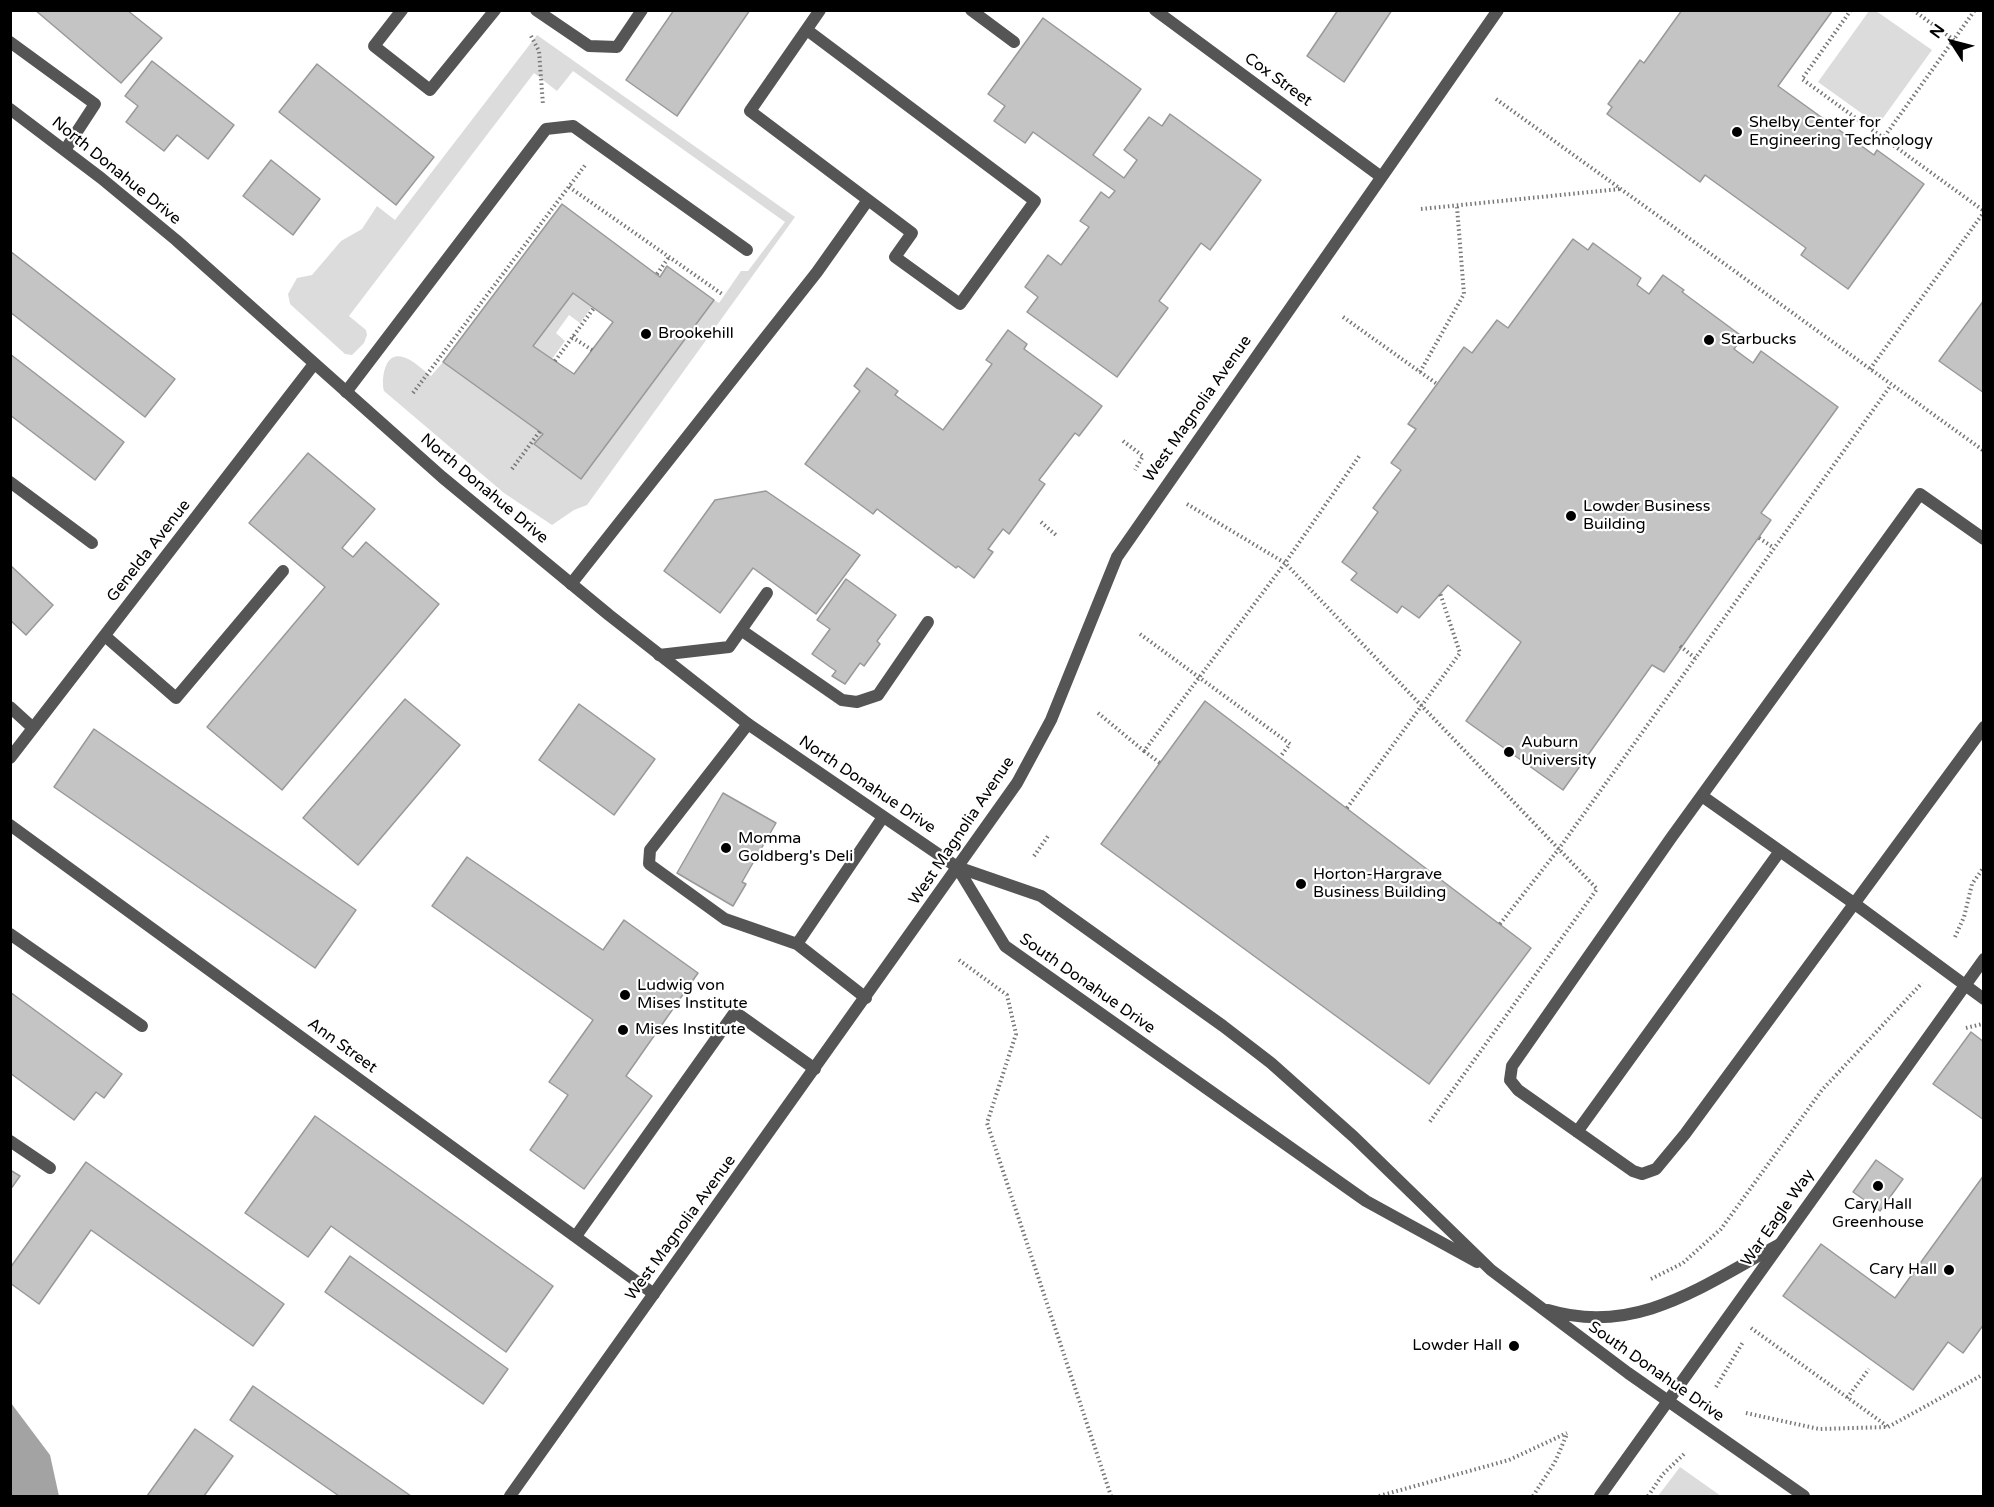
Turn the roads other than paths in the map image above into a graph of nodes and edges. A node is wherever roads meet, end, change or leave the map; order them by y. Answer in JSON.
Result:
{"nodes":[{"id":1,"x":402,"y":10,"type":"edge"},
{"id":2,"x":495,"y":10,"type":"edge"},
{"id":3,"x":642,"y":10,"type":"edge"},
{"id":4,"x":820,"y":10,"type":"edge"},
{"id":5,"x":970,"y":10,"type":"edge"},
{"id":6,"x":1155,"y":10,"type":"edge"},
{"id":7,"x":1498,"y":10,"type":"edge"},
{"id":8,"x":540,"y":13,"type":"edge"},
{"id":9,"x":807,"y":30,"type":"junction"},
{"id":10,"x":10,"y":42,"type":"edge"},
{"id":11,"x":1014,"y":42,"type":"dead end"},
{"id":12,"x":10,"y":109,"type":"edge"},
{"id":13,"x":65,"y":150,"type":"junction"},
{"id":14,"x":1380,"y":176,"type":"junction"},
{"id":15,"x":868,"y":200,"type":"junction"},
{"id":16,"x":747,"y":250,"type":"dead end"},
{"id":17,"x":314,"y":364,"type":"junction"},
{"id":18,"x":346,"y":392,"type":"junction"},
{"id":19,"x":10,"y":482,"type":"edge"},
{"id":20,"x":1983,"y":539,"type":"edge"},
{"id":21,"x":92,"y":543,"type":"dead end"},
{"id":22,"x":283,"y":571,"type":"dead end"},
{"id":23,"x":571,"y":584,"type":"junction"},
{"id":24,"x":767,"y":593,"type":"dead end"},
{"id":25,"x":928,"y":622,"type":"dead end"},
{"id":26,"x":741,"y":630,"type":"junction"},
{"id":27,"x":105,"y":636,"type":"junction"},
{"id":28,"x":659,"y":655,"type":"junction"},
{"id":29,"x":10,"y":707,"type":"edge"},
{"id":30,"x":748,"y":724,"type":"junction"},
{"id":31,"x":1983,"y":727,"type":"edge"},
{"id":32,"x":33,"y":728,"type":"junction"},
{"id":33,"x":10,"y":758,"type":"edge"},
{"id":34,"x":1702,"y":796,"type":"junction"},
{"id":35,"x":883,"y":817,"type":"junction"},
{"id":36,"x":10,"y":825,"type":"edge"},
{"id":37,"x":1780,"y":851,"type":"junction"},
{"id":38,"x":957,"y":867,"type":"junction"},
{"id":39,"x":1855,"y":904,"type":"junction"},
{"id":40,"x":10,"y":934,"type":"edge"},
{"id":41,"x":797,"y":944,"type":"junction"},
{"id":42,"x":1983,"y":958,"type":"edge"},
{"id":43,"x":1964,"y":985,"type":"junction"},
{"id":44,"x":866,"y":998,"type":"junction"},
{"id":45,"x":1983,"y":999,"type":"edge"},
{"id":46,"x":142,"y":1026,"type":"dead end"},
{"id":47,"x":815,"y":1069,"type":"junction"},
{"id":48,"x":1577,"y":1132,"type":"junction"},
{"id":49,"x":10,"y":1141,"type":"edge"},
{"id":50,"x":50,"y":1168,"type":"dead end"},
{"id":51,"x":576,"y":1236,"type":"junction"},
{"id":52,"x":1780,"y":1244,"type":"junction"},
{"id":53,"x":1491,"y":1270,"type":"junction"},
{"id":54,"x":654,"y":1294,"type":"junction"},
{"id":55,"x":1538,"y":1307,"type":"junction"},
{"id":56,"x":1669,"y":1401,"type":"junction"},
{"id":57,"x":510,"y":1497,"type":"edge"},
{"id":58,"x":1600,"y":1497,"type":"edge"},
{"id":59,"x":1804,"y":1497,"type":"edge"}],
"edges":[{"from":1,"to":2,"type":"street"},
{"from":3,"to":8,"type":"street"},
{"from":4,"to":9,"type":"street"},
{"from":5,"to":11,"type":"street"},
{"from":6,"to":14,"type":"street","name":"Cox Street"},
{"from":7,"to":14,"type":"street","name":"West Magnolia Avenue"},
{"from":9,"to":15,"type":"street"},
{"from":9,"to":15,"type":"street"},
{"from":10,"to":13,"type":"street"},
{"from":12,"to":13,"type":"street","name":"North Donahue Drive"},
{"from":13,"to":17,"type":"street","name":"North Donahue Drive"},
{"from":14,"to":38,"type":"street","name":"West Magnolia Avenue"},
{"from":15,"to":23,"type":"street"},
{"from":16,"to":18,"type":"street"},
{"from":17,"to":18,"type":"street","name":"North Donahue Drive"},
{"from":17,"to":27,"type":"street","name":"Genelda Avenue"},
{"from":18,"to":23,"type":"street","name":"North Donahue Drive"},
{"from":19,"to":21,"type":"street"},
{"from":20,"to":34,"type":"street"},
{"from":22,"to":27,"type":"street"},
{"from":23,"to":28,"type":"street","name":"North Donahue Drive"},
{"from":24,"to":26,"type":"street"},
{"from":25,"to":26,"type":"street"},
{"from":26,"to":28,"type":"street"},
{"from":27,"to":32,"type":"street","name":"Genelda Avenue"},
{"from":28,"to":30,"type":"street","name":"North Donahue Drive"},
{"from":29,"to":32,"type":"street"},
{"from":30,"to":35,"type":"street","name":"North Donahue Drive"},
{"from":30,"to":41,"type":"street"},
{"from":31,"to":39,"type":"street"},
{"from":32,"to":33,"type":"street","name":"Genelda Avenue"},
{"from":34,"to":37,"type":"street"},
{"from":34,"to":48,"type":"street"},
{"from":35,"to":38,"type":"street","name":"North Donahue Drive"},
{"from":35,"to":41,"type":"street"},
{"from":36,"to":51,"type":"street","name":"Ann Street"},
{"from":37,"to":39,"type":"street"},
{"from":37,"to":48,"type":"street"},
{"from":38,"to":44,"type":"street","name":"West Magnolia Avenue"},
{"from":38,"to":53,"type":"street","name":"South Donahue Drive"},
{"from":38,"to":53,"type":"street","name":"South Donahue Drive"},
{"from":39,"to":43,"type":"street"},
{"from":39,"to":48,"type":"street"},
{"from":40,"to":46,"type":"street"},
{"from":41,"to":44,"type":"street"},
{"from":42,"to":43,"type":"street","name":"War Eagle Way"},
{"from":43,"to":45,"type":"street"},
{"from":43,"to":52,"type":"street","name":"War Eagle Way"},
{"from":44,"to":47,"type":"street","name":"West Magnolia Avenue"},
{"from":47,"to":51,"type":"street"},
{"from":47,"to":54,"type":"street","name":"West Magnolia Avenue"},
{"from":49,"to":50,"type":"street"},
{"from":51,"to":54,"type":"street","name":"Ann Street"},
{"from":52,"to":55,"type":"street"},
{"from":52,"to":56,"type":"street","name":"War Eagle Way"},
{"from":53,"to":55,"type":"street","name":"South Donahue Drive"},
{"from":54,"to":57,"type":"street","name":"West Magnolia Avenue"},
{"from":55,"to":56,"type":"street","name":"South Donahue Drive"},
{"from":56,"to":58,"type":"street","name":"War Eagle Way"},
{"from":56,"to":59,"type":"street","name":"South Donahue Drive"}]}
